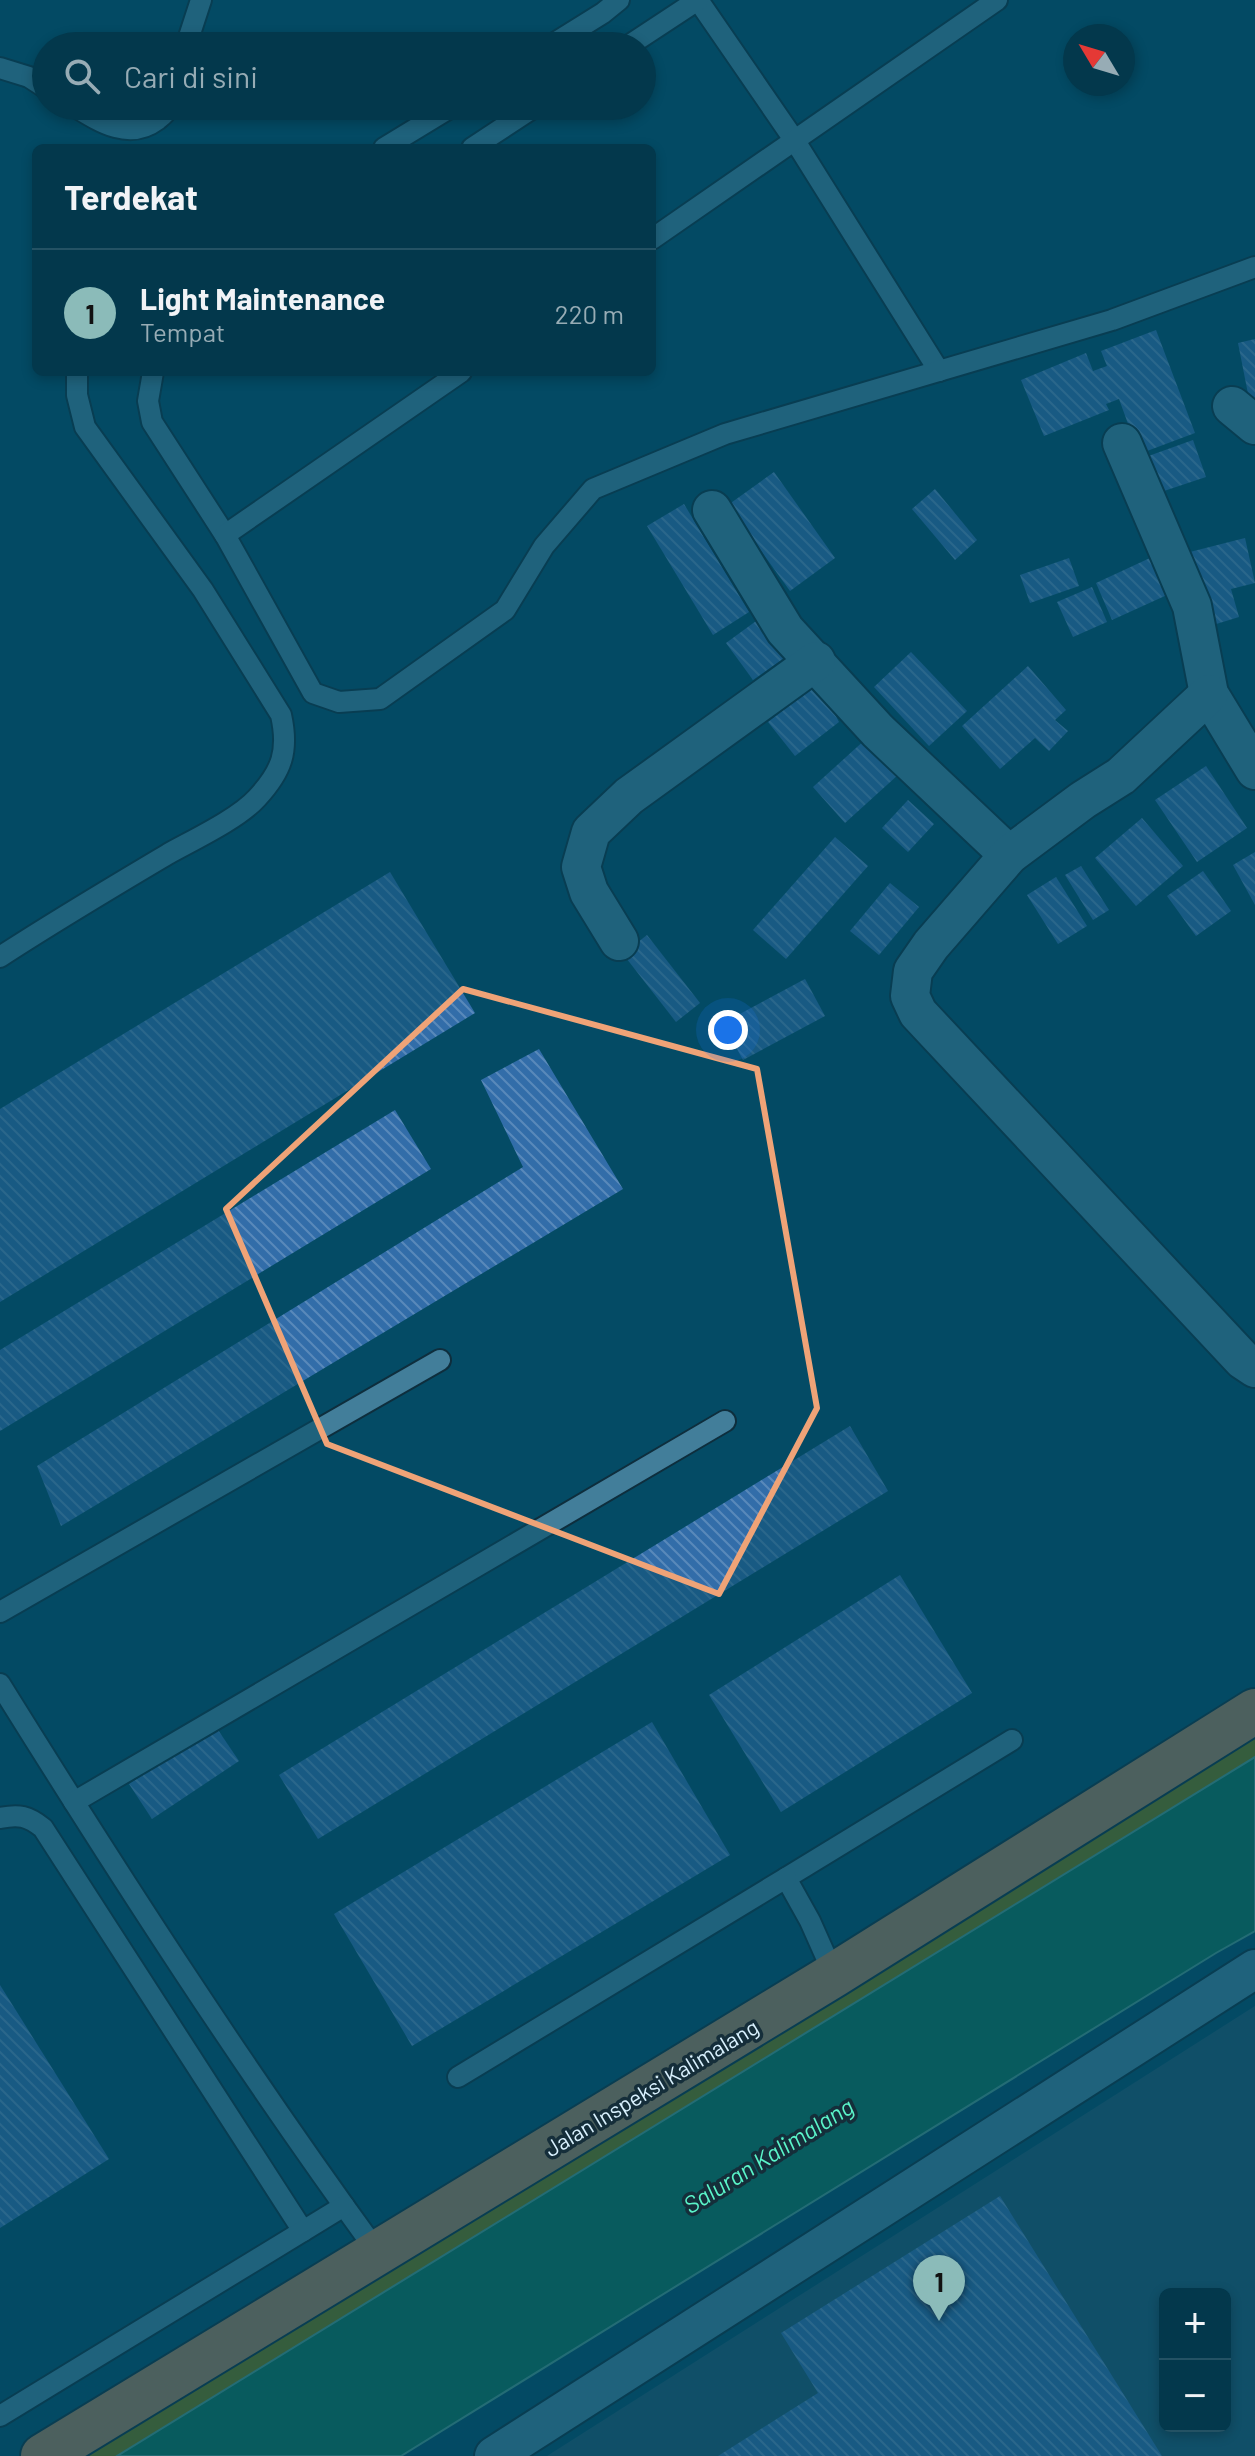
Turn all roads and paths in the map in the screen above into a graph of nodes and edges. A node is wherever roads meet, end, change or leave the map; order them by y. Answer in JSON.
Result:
{"nodes":[{"id":1,"x":201,"y":0,"type":"edge"},
{"id":2,"x":619,"y":0,"type":"edge"},
{"id":3,"x":698,"y":0,"type":"edge"},
{"id":4,"x":997,"y":0,"type":"edge"},
{"id":5,"x":191,"y":32,"type":"edge"},
{"id":6,"x":572,"y":32,"type":"edge"},
{"id":7,"x":649,"y":32,"type":"edge"},
{"id":8,"x":0,"y":68,"type":"edge"},
{"id":9,"x":32,"y":79,"type":"edge"},
{"id":10,"x":97,"y":120,"type":"edge"},
{"id":11,"x":157,"y":120,"type":"edge"},
{"id":12,"x":430,"y":120,"type":"edge"},
{"id":13,"x":515,"y":120,"type":"edge"},
{"id":14,"x":795,"y":141,"type":"junction"},
{"id":15,"x":391,"y":144,"type":"edge"},
{"id":16,"x":478,"y":144,"type":"edge"},
{"id":17,"x":656,"y":236,"type":"edge"},
{"id":18,"x":1255,"y":267,"type":"edge"},
{"id":19,"x":939,"y":371,"type":"junction"},
{"id":20,"x":77,"y":376,"type":"edge"},
{"id":21,"x":152,"y":376,"type":"edge"},
{"id":22,"x":455,"y":376,"type":"edge"},
{"id":23,"x":1122,"y":443,"type":"dead end"},
{"id":24,"x":712,"y":510,"type":"dead end"},
{"id":25,"x":225,"y":535,"type":"junction"},
{"id":26,"x":816,"y":661,"type":"junction"},
{"id":27,"x":1209,"y":694,"type":"junction"},
{"id":28,"x":1255,"y":770,"type":"edge"},
{"id":29,"x":1009,"y":855,"type":"junction"},
{"id":30,"x":619,"y":941,"type":"dead end"},
{"id":31,"x":0,"y":957,"type":"edge"},
{"id":32,"x":440,"y":1360,"type":"dead end"},
{"id":33,"x":1255,"y":1368,"type":"edge"},
{"id":34,"x":725,"y":1421,"type":"dead end"},
{"id":35,"x":0,"y":1612,"type":"edge"},
{"id":36,"x":0,"y":1684,"type":"edge"},
{"id":37,"x":1255,"y":1711,"type":"edge"},
{"id":38,"x":1012,"y":1740,"type":"dead end"},
{"id":39,"x":74,"y":1802,"type":"junction"},
{"id":40,"x":0,"y":1818,"type":"edge"},
{"id":41,"x":786,"y":1878,"type":"junction"},
{"id":42,"x":1255,"y":1969,"type":"edge"},
{"id":43,"x":834,"y":1975,"type":"junction"},
{"id":44,"x":458,"y":2077,"type":"dead end"},
{"id":45,"x":344,"y":2206,"type":"junction"},
{"id":46,"x":303,"y":2231,"type":"junction"},
{"id":47,"x":378,"y":2253,"type":"junction"},
{"id":48,"x":0,"y":2416,"type":"edge"},
{"id":49,"x":43,"y":2456,"type":"edge"},
{"id":50,"x":494,"y":2456,"type":"edge"}],
"edges":[{"from":1,"to":5,"type":"lane"},
{"from":2,"to":6,"type":"lane"},
{"from":3,"to":7,"type":"lane"},
{"from":3,"to":14,"type":"lane"},
{"from":4,"to":14,"type":"lane"},
{"from":8,"to":9,"type":"lane"},
{"from":10,"to":11,"type":"lane"},
{"from":12,"to":15,"type":"lane"},
{"from":13,"to":16,"type":"lane"},
{"from":14,"to":17,"type":"lane"},
{"from":14,"to":19,"type":"lane"},
{"from":18,"to":19,"type":"lane"},
{"from":19,"to":25,"type":"lane"},
{"from":20,"to":31,"type":"lane"},
{"from":21,"to":25,"type":"lane"},
{"from":22,"to":25,"type":"lane"},
{"from":23,"to":27,"type":"street"},
{"from":24,"to":26,"type":"street"},
{"from":26,"to":29,"type":"street"},
{"from":26,"to":30,"type":"street"},
{"from":27,"to":28,"type":"street"},
{"from":27,"to":29,"type":"street"},
{"from":29,"to":33,"type":"street"},
{"from":32,"to":35,"type":"lane"},
{"from":34,"to":39,"type":"lane"},
{"from":36,"to":39,"type":"lane"},
{"from":37,"to":43,"type":"main road","name":"Jalan Inspeksi Kalimalang"},
{"from":38,"to":41,"type":"lane"},
{"from":39,"to":45,"type":"lane"},
{"from":40,"to":46,"type":"lane"},
{"from":41,"to":43,"type":"lane"},
{"from":41,"to":44,"type":"lane"},
{"from":42,"to":50,"type":"street"},
{"from":43,"to":47,"type":"main road","name":"Jalan Inspeksi Kalimalang"},
{"from":45,"to":46,"type":"lane"},
{"from":45,"to":47,"type":"lane"},
{"from":46,"to":48,"type":"lane"},
{"from":47,"to":49,"type":"main road","name":"Jalan Inspeksi Kalimalang"}]}
